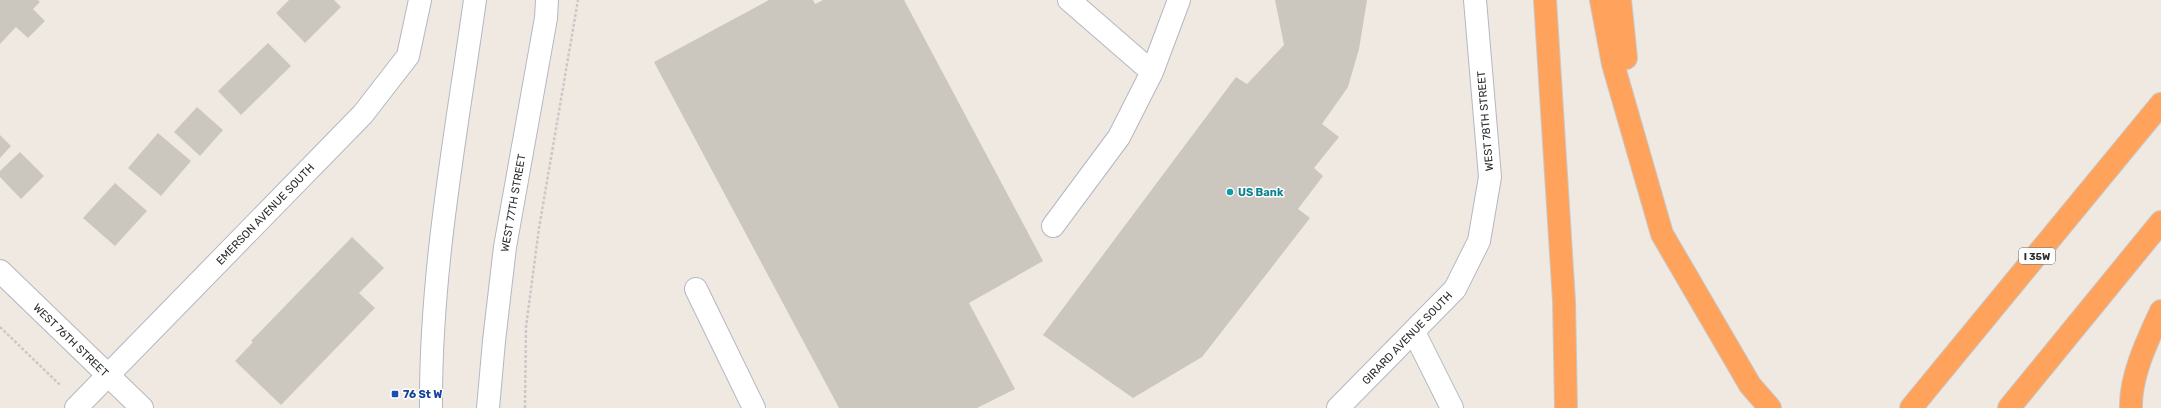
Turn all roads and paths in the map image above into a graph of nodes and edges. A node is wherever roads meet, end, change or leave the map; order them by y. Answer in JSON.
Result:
{"nodes":[{"id":1,"x":420,"y":0,"type":"edge"},
{"id":2,"x":475,"y":0,"type":"edge"},
{"id":3,"x":547,"y":0,"type":"edge"},
{"id":4,"x":578,"y":0,"type":"edge"},
{"id":5,"x":1068,"y":0,"type":"edge"},
{"id":6,"x":1179,"y":0,"type":"edge"},
{"id":7,"x":1475,"y":0,"type":"edge"},
{"id":8,"x":1545,"y":0,"type":"edge"},
{"id":9,"x":1601,"y":0,"type":"edge"},
{"id":10,"x":1620,"y":0,"type":"edge"},
{"id":11,"x":1152,"y":72,"type":"junction"},
{"id":12,"x":2161,"y":104,"type":"edge"},
{"id":13,"x":2161,"y":222,"type":"edge"},
{"id":14,"x":1053,"y":226,"type":"dead end"},
{"id":15,"x":1479,"y":241,"type":"joint"},
{"id":16,"x":0,"y":271,"type":"edge"},
{"id":17,"x":696,"y":289,"type":"dead end"},
{"id":18,"x":2161,"y":311,"type":"edge"},
{"id":19,"x":1713,"y":322,"type":"junction"},
{"id":20,"x":0,"y":327,"type":"edge"},
{"id":21,"x":1414,"y":332,"type":"junction"},
{"id":22,"x":107,"y":376,"type":"junction"},
{"id":23,"x":78,"y":406,"type":"edge"},
{"id":24,"x":142,"y":408,"type":"edge"},
{"id":25,"x":431,"y":408,"type":"edge"},
{"id":26,"x":488,"y":408,"type":"edge"},
{"id":27,"x":525,"y":408,"type":"edge"},
{"id":28,"x":754,"y":408,"type":"edge"},
{"id":29,"x":1338,"y":408,"type":"edge"},
{"id":30,"x":1452,"y":408,"type":"edge"},
{"id":31,"x":1566,"y":408,"type":"edge"},
{"id":32,"x":1770,"y":408,"type":"edge"},
{"id":33,"x":1911,"y":408,"type":"edge"},
{"id":34,"x":2009,"y":408,"type":"edge"},
{"id":35,"x":2132,"y":408,"type":"edge"}],
"edges":[{"from":1,"to":22,"type":"street","name":"EMERSON AVENUE SOUTH"},
{"from":2,"to":25,"type":"street"},
{"from":3,"to":26,"type":"street","name":"WEST 77TH STREET"},
{"from":4,"to":27,"type":"path"},
{"from":5,"to":11,"type":"street"},
{"from":6,"to":11,"type":"street"},
{"from":7,"to":15,"type":"street","name":"WEST 78TH STREET"},
{"from":8,"to":31,"type":"highway"},
{"from":9,"to":19,"type":"highway"},
{"from":10,"to":19,"type":"highway"},
{"from":11,"to":14,"type":"street"},
{"from":12,"to":33,"type":"highway","number":"I 35W"},
{"from":13,"to":34,"type":"highway"},
{"from":15,"to":21,"type":"street","name":"GIRARD AVENUE SOUTH"},
{"from":16,"to":22,"type":"street","name":"WEST 76TH STREET"},
{"from":17,"to":28,"type":"street"},
{"from":18,"to":35,"type":"highway"},
{"from":19,"to":32,"type":"highway"},
{"from":20,"to":23,"type":"path"},
{"from":21,"to":29,"type":"street","name":"GIRARD AVENUE SOUTH"},
{"from":21,"to":30,"type":"street"},
{"from":22,"to":23,"type":"street","name":"EMERSON AVENUE SOUTH"},
{"from":22,"to":24,"type":"street","name":"WEST 76TH STREET"}]}
